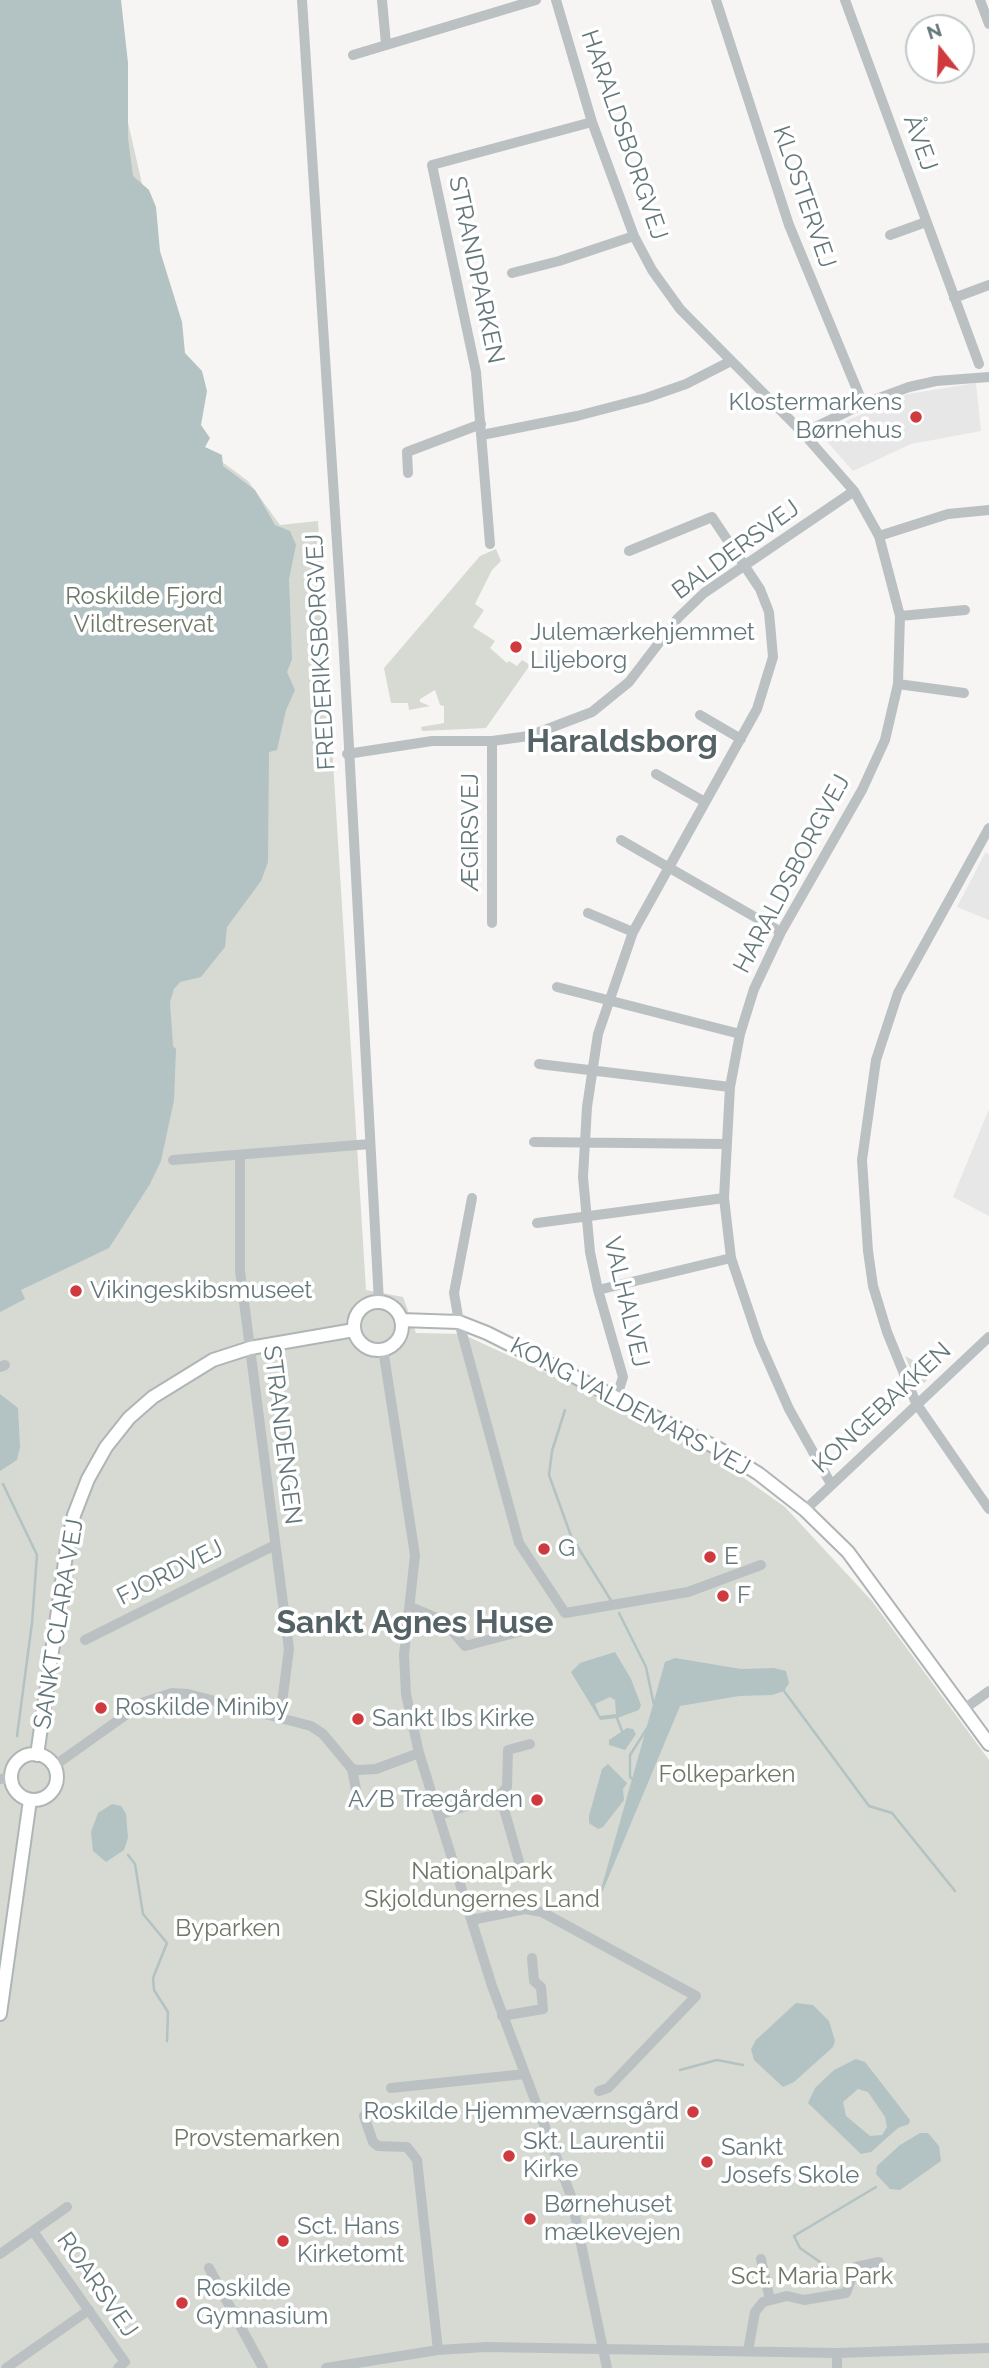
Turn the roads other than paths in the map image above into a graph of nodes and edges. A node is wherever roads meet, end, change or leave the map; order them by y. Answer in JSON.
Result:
{"nodes":[{"id":1,"x":302,"y":0,"type":"edge"},
{"id":2,"x":382,"y":0,"type":"edge"},
{"id":3,"x":536,"y":0,"type":"edge"},
{"id":4,"x":556,"y":0,"type":"edge"},
{"id":5,"x":716,"y":0,"type":"edge"},
{"id":6,"x":845,"y":0,"type":"edge"},
{"id":7,"x":980,"y":0,"type":"edge"},
{"id":8,"x":989,"y":24,"type":"edge"},
{"id":9,"x":386,"y":44,"type":"junction"},
{"id":10,"x":353,"y":55,"type":"dead end"},
{"id":11,"x":592,"y":122,"type":"junction"},
{"id":12,"x":926,"y":222,"type":"junction"},
{"id":13,"x":891,"y":235,"type":"dead end"},
{"id":14,"x":634,"y":236,"type":"junction"},
{"id":15,"x":512,"y":273,"type":"dead end"},
{"id":16,"x":989,"y":285,"type":"edge"},
{"id":17,"x":954,"y":298,"type":"junction"},
{"id":18,"x":731,"y":361,"type":"junction"},
{"id":19,"x":979,"y":364,"type":"dead end"},
{"id":20,"x":989,"y":377,"type":"edge"},
{"id":21,"x":863,"y":404,"type":"junction"},
{"id":22,"x":481,"y":424,"type":"junction"},
{"id":23,"x":803,"y":433,"type":"junction"},
{"id":24,"x":482,"y":435,"type":"junction"},
{"id":25,"x":408,"y":473,"type":"dead end"},
{"id":26,"x":854,"y":491,"type":"junction"},
{"id":27,"x":989,"y":510,"type":"edge"},
{"id":28,"x":878,"y":536,"type":"junction"},
{"id":29,"x":490,"y":544,"type":"dead end"},
{"id":30,"x":629,"y":551,"type":"dead end"},
{"id":31,"x":744,"y":565,"type":"junction"},
{"id":32,"x":965,"y":610,"type":"dead end"},
{"id":33,"x":900,"y":616,"type":"junction"},
{"id":34,"x":898,"y":684,"type":"junction"},
{"id":35,"x":964,"y":694,"type":"dead end"},
{"id":36,"x":700,"y":715,"type":"dead end"},
{"id":37,"x":741,"y":738,"type":"junction"},
{"id":38,"x":492,"y":741,"type":"junction"},
{"id":39,"x":347,"y":754,"type":"junction"},
{"id":40,"x":656,"y":774,"type":"dead end"},
{"id":41,"x":705,"y":802,"type":"junction"},
{"id":42,"x":989,"y":828,"type":"edge"},
{"id":43,"x":621,"y":840,"type":"dead end"},
{"id":44,"x":668,"y":868,"type":"junction"},
{"id":45,"x":588,"y":913,"type":"dead end"},
{"id":46,"x":492,"y":923,"type":"dead end"},
{"id":47,"x":632,"y":932,"type":"junction"},
{"id":48,"x":781,"y":932,"type":"junction"},
{"id":49,"x":557,"y":987,"type":"dead end"},
{"id":50,"x":608,"y":1001,"type":"junction"},
{"id":51,"x":740,"y":1034,"type":"junction"},
{"id":52,"x":539,"y":1063,"type":"dead end"},
{"id":53,"x":592,"y":1071,"type":"junction"},
{"id":54,"x":730,"y":1087,"type":"junction"},
{"id":55,"x":534,"y":1142,"type":"dead end"},
{"id":56,"x":584,"y":1142,"type":"junction"},
{"id":57,"x":370,"y":1144,"type":"junction"},
{"id":58,"x":726,"y":1144,"type":"junction"},
{"id":59,"x":240,"y":1156,"type":"junction"},
{"id":60,"x":173,"y":1160,"type":"dead end"},
{"id":61,"x":472,"y":1198,"type":"dead end"},
{"id":62,"x":724,"y":1198,"type":"junction"},
{"id":63,"x":586,"y":1217,"type":"junction"},
{"id":64,"x":537,"y":1223,"type":"dead end"},
{"id":65,"x":731,"y":1258,"type":"junction"},
{"id":66,"x":598,"y":1290,"type":"junction"},
{"id":67,"x":379,"y":1302,"type":"junction"},
{"id":68,"x":401,"y":1320,"type":"junction"},
{"id":69,"x":459,"y":1322,"type":"junction"},
{"id":70,"x":354,"y":1330,"type":"junction"},
{"id":71,"x":989,"y":1337,"type":"edge"},
{"id":72,"x":250,"y":1348,"type":"junction"},
{"id":73,"x":383,"y":1349,"type":"junction"},
{"id":74,"x":617,"y":1396,"type":"junction"},
{"id":75,"x":916,"y":1403,"type":"junction"},
{"id":76,"x":831,"y":1484,"type":"junction"},
{"id":77,"x":989,"y":1509,"type":"edge"},
{"id":78,"x":805,"y":1510,"type":"junction"},
{"id":79,"x":275,"y":1545,"type":"junction"},
{"id":80,"x":761,"y":1565,"type":"dead end"},
{"id":81,"x":411,"y":1607,"type":"junction"},
{"id":82,"x":549,"y":1624,"type":"dead end"},
{"id":83,"x":85,"y":1640,"type":"dead end"},
{"id":84,"x":989,"y":1691,"type":"edge"},
{"id":85,"x":964,"y":1709,"type":"junction"},
{"id":86,"x":280,"y":1718,"type":"junction"},
{"id":87,"x":530,"y":1744,"type":"dead end"},
{"id":88,"x":989,"y":1744,"type":"edge"},
{"id":89,"x":419,"y":1753,"type":"junction"},
{"id":90,"x":37,"y":1755,"type":"junction"},
{"id":91,"x":54,"y":1766,"type":"junction"},
{"id":92,"x":352,"y":1769,"type":"junction"},
{"id":93,"x":6,"y":1778,"type":"edge"},
{"id":94,"x":500,"y":1796,"type":"junction"},
{"id":95,"x":30,"y":1800,"type":"junction"},
{"id":96,"x":359,"y":1805,"type":"dead end"},
{"id":97,"x":439,"y":1815,"type":"junction"},
{"id":98,"x":522,"y":1872,"type":"dead end"},
{"id":99,"x":472,"y":1920,"type":"junction"},
{"id":100,"x":532,"y":1958,"type":"dead end"},
{"id":101,"x":0,"y":2014,"type":"edge"},
{"id":102,"x":502,"y":2017,"type":"junction"},
{"id":103,"x":525,"y":2074,"type":"junction"},
{"id":104,"x":391,"y":2088,"type":"dead end"},
{"id":105,"x":599,"y":2091,"type":"dead end"},
{"id":106,"x":364,"y":2116,"type":"dead end"},
{"id":107,"x":67,"y":2207,"type":"dead end"},
{"id":108,"x":33,"y":2231,"type":"junction"},
{"id":109,"x":0,"y":2254,"type":"edge"},
{"id":110,"x":761,"y":2259,"type":"dead end"},
{"id":111,"x":879,"y":2262,"type":"dead end"},
{"id":112,"x":209,"y":2268,"type":"dead end"},
{"id":113,"x":770,"y":2300,"type":"junction"},
{"id":114,"x":89,"y":2310,"type":"junction"},
{"id":115,"x":989,"y":2348,"type":"edge"},
{"id":116,"x":605,"y":2349,"type":"junction"},
{"id":117,"x":438,"y":2350,"type":"junction"},
{"id":118,"x":748,"y":2351,"type":"junction"},
{"id":119,"x":836,"y":2353,"type":"junction"},
{"id":120,"x":122,"y":2365,"type":"edge"},
{"id":121,"x":6,"y":2368,"type":"edge"},
{"id":122,"x":263,"y":2368,"type":"edge"},
{"id":123,"x":326,"y":2368,"type":"edge"},
{"id":124,"x":607,"y":2368,"type":"edge"},
{"id":125,"x":837,"y":2368,"type":"edge"}],
"edges":[{"from":1,"to":39,"type":"street","name":"FREDERIKSBORGVEJ"},
{"from":2,"to":9,"type":"street"},
{"from":3,"to":9,"type":"street"},
{"from":4,"to":11,"type":"street","name":"HARALDSBORGVEJ"},
{"from":5,"to":21,"type":"street","name":"KLOSTERVEJ"},
{"from":6,"to":12,"type":"street","name":"ÅVEJ"},
{"from":7,"to":8,"type":"street"},
{"from":9,"to":10,"type":"street"},
{"from":11,"to":14,"type":"street","name":"HARALDSBORGVEJ"},
{"from":11,"to":22,"type":"street","name":"STRANDPARKEN"},
{"from":12,"to":13,"type":"street"},
{"from":12,"to":17,"type":"street","name":"ÅVEJ"},
{"from":14,"to":15,"type":"street"},
{"from":14,"to":18,"type":"street","name":"HARALDSBORGVEJ"},
{"from":16,"to":17,"type":"street"},
{"from":17,"to":19,"type":"street","name":"ÅVEJ"},
{"from":18,"to":23,"type":"street","name":"HARALDSBORGVEJ"},
{"from":18,"to":24,"type":"street"},
{"from":20,"to":21,"type":"street"},
{"from":21,"to":23,"type":"street"},
{"from":22,"to":24,"type":"street","name":"STRANDPARKEN"},
{"from":22,"to":25,"type":"street"},
{"from":23,"to":26,"type":"street","name":"HARALDSBORGVEJ"},
{"from":24,"to":29,"type":"street","name":"STRANDPARKEN"},
{"from":26,"to":28,"type":"street","name":"HARALDSBORGVEJ"},
{"from":26,"to":31,"type":"street","name":"BALDERSVEJ"},
{"from":27,"to":28,"type":"street"},
{"from":28,"to":33,"type":"street","name":"HARALDSBORGVEJ"},
{"from":30,"to":31,"type":"street","name":"VALHALVEJ"},
{"from":31,"to":37,"type":"street","name":"VALHALVEJ"},
{"from":31,"to":38,"type":"street","name":"BALDERSVEJ"},
{"from":32,"to":33,"type":"street"},
{"from":33,"to":34,"type":"street","name":"HARALDSBORGVEJ"},
{"from":34,"to":35,"type":"street"},
{"from":34,"to":48,"type":"street","name":"HARALDSBORGVEJ"},
{"from":36,"to":37,"type":"street"},
{"from":37,"to":41,"type":"street","name":"VALHALVEJ"},
{"from":38,"to":39,"type":"street","name":"BALDERSVEJ"},
{"from":38,"to":46,"type":"street","name":"ÆGIRSVEJ"},
{"from":39,"to":57,"type":"street","name":"FREDERIKSBORGVEJ"},
{"from":40,"to":41,"type":"street"},
{"from":41,"to":44,"type":"street","name":"VALHALVEJ"},
{"from":42,"to":75,"type":"street"},
{"from":43,"to":44,"type":"street"},
{"from":44,"to":47,"type":"street","name":"VALHALVEJ"},
{"from":44,"to":48,"type":"street"},
{"from":45,"to":47,"type":"street"},
{"from":47,"to":50,"type":"street","name":"VALHALVEJ"},
{"from":48,"to":51,"type":"street","name":"HARALDSBORGVEJ"},
{"from":49,"to":50,"type":"street"},
{"from":50,"to":51,"type":"street"},
{"from":50,"to":53,"type":"street","name":"VALHALVEJ"},
{"from":51,"to":54,"type":"street","name":"HARALDSBORGVEJ"},
{"from":52,"to":53,"type":"street"},
{"from":53,"to":54,"type":"street"},
{"from":53,"to":56,"type":"street","name":"VALHALVEJ"},
{"from":54,"to":58,"type":"street","name":"HARALDSBORGVEJ"},
{"from":55,"to":56,"type":"street"},
{"from":56,"to":58,"type":"street"},
{"from":56,"to":63,"type":"street","name":"VALHALVEJ"},
{"from":57,"to":59,"type":"street"},
{"from":57,"to":67,"type":"street","name":"FREDERIKSBORGVEJ"},
{"from":58,"to":62,"type":"street","name":"HARALDSBORGVEJ"},
{"from":59,"to":60,"type":"street"},
{"from":59,"to":72,"type":"street","name":"STRANDENGEN"},
{"from":61,"to":69,"type":"street"},
{"from":62,"to":63,"type":"street"},
{"from":62,"to":65,"type":"street","name":"HARALDSBORGVEJ"},
{"from":63,"to":64,"type":"street","name":"VALHALVEJ"},
{"from":63,"to":66,"type":"street","name":"VALHALVEJ"},
{"from":65,"to":66,"type":"street"},
{"from":65,"to":76,"type":"street","name":"HARALDSBORGVEJ"},
{"from":66,"to":74,"type":"street","name":"VALHALVEJ"},
{"from":67,"to":68,"type":"main road"},
{"from":67,"to":70,"type":"main road"},
{"from":68,"to":69,"type":"main road","name":"KONG VALDEMARS VEJ"},
{"from":68,"to":73,"type":"main road"},
{"from":69,"to":74,"type":"main road","name":"KONG VALDEMARS VEJ"},
{"from":69,"to":80,"type":"street"},
{"from":70,"to":72,"type":"main road","name":"SANKT CLARA VEJ"},
{"from":70,"to":73,"type":"main road"},
{"from":71,"to":75,"type":"street","name":"KONGEBAKKEN"},
{"from":72,"to":79,"type":"street","name":"STRANDENGEN"},
{"from":72,"to":90,"type":"main road","name":"SANKT CLARA VEJ"},
{"from":73,"to":81,"type":"street"},
{"from":74,"to":78,"type":"main road","name":"KONG VALDEMARS VEJ"},
{"from":75,"to":76,"type":"street","name":"KONGEBAKKEN"},
{"from":75,"to":77,"type":"street"},
{"from":76,"to":78,"type":"street","name":"KONGEBAKKEN"},
{"from":78,"to":85,"type":"main road","name":"KONG VALDEMARS VEJ"},
{"from":79,"to":83,"type":"street","name":"FJORDVEJ"},
{"from":79,"to":86,"type":"street","name":"STRANDENGEN"},
{"from":81,"to":82,"type":"street"},
{"from":81,"to":89,"type":"street"},
{"from":84,"to":85,"type":"street"},
{"from":85,"to":88,"type":"main road","name":"KONG VALDEMARS VEJ"},
{"from":86,"to":91,"type":"street"},
{"from":86,"to":92,"type":"street"},
{"from":87,"to":94,"type":"street"},
{"from":89,"to":92,"type":"street"},
{"from":89,"to":97,"type":"street"},
{"from":90,"to":91,"type":"main road"},
{"from":90,"to":93,"type":"main road"},
{"from":91,"to":95,"type":"main road"},
{"from":92,"to":96,"type":"street"},
{"from":93,"to":95,"type":"main road"},
{"from":94,"to":97,"type":"street"},
{"from":94,"to":98,"type":"street"},
{"from":95,"to":101,"type":"main road"},
{"from":97,"to":99,"type":"street"},
{"from":99,"to":102,"type":"street"},
{"from":99,"to":105,"type":"street"},
{"from":100,"to":102,"type":"street"},
{"from":102,"to":103,"type":"street"},
{"from":103,"to":104,"type":"street"},
{"from":103,"to":116,"type":"street"},
{"from":106,"to":117,"type":"street"},
{"from":107,"to":108,"type":"street"},
{"from":108,"to":109,"type":"street"},
{"from":108,"to":114,"type":"street","name":"ROARSVEJ"},
{"from":110,"to":113,"type":"street"},
{"from":111,"to":113,"type":"street"},
{"from":112,"to":122,"type":"street"},
{"from":113,"to":118,"type":"street"},
{"from":114,"to":120,"type":"street","name":"ROARSVEJ"},
{"from":114,"to":121,"type":"street"},
{"from":115,"to":119,"type":"street"},
{"from":116,"to":117,"type":"street"},
{"from":116,"to":118,"type":"street"},
{"from":116,"to":124,"type":"street"},
{"from":117,"to":123,"type":"street"},
{"from":118,"to":119,"type":"street"},
{"from":119,"to":125,"type":"street"}]}
